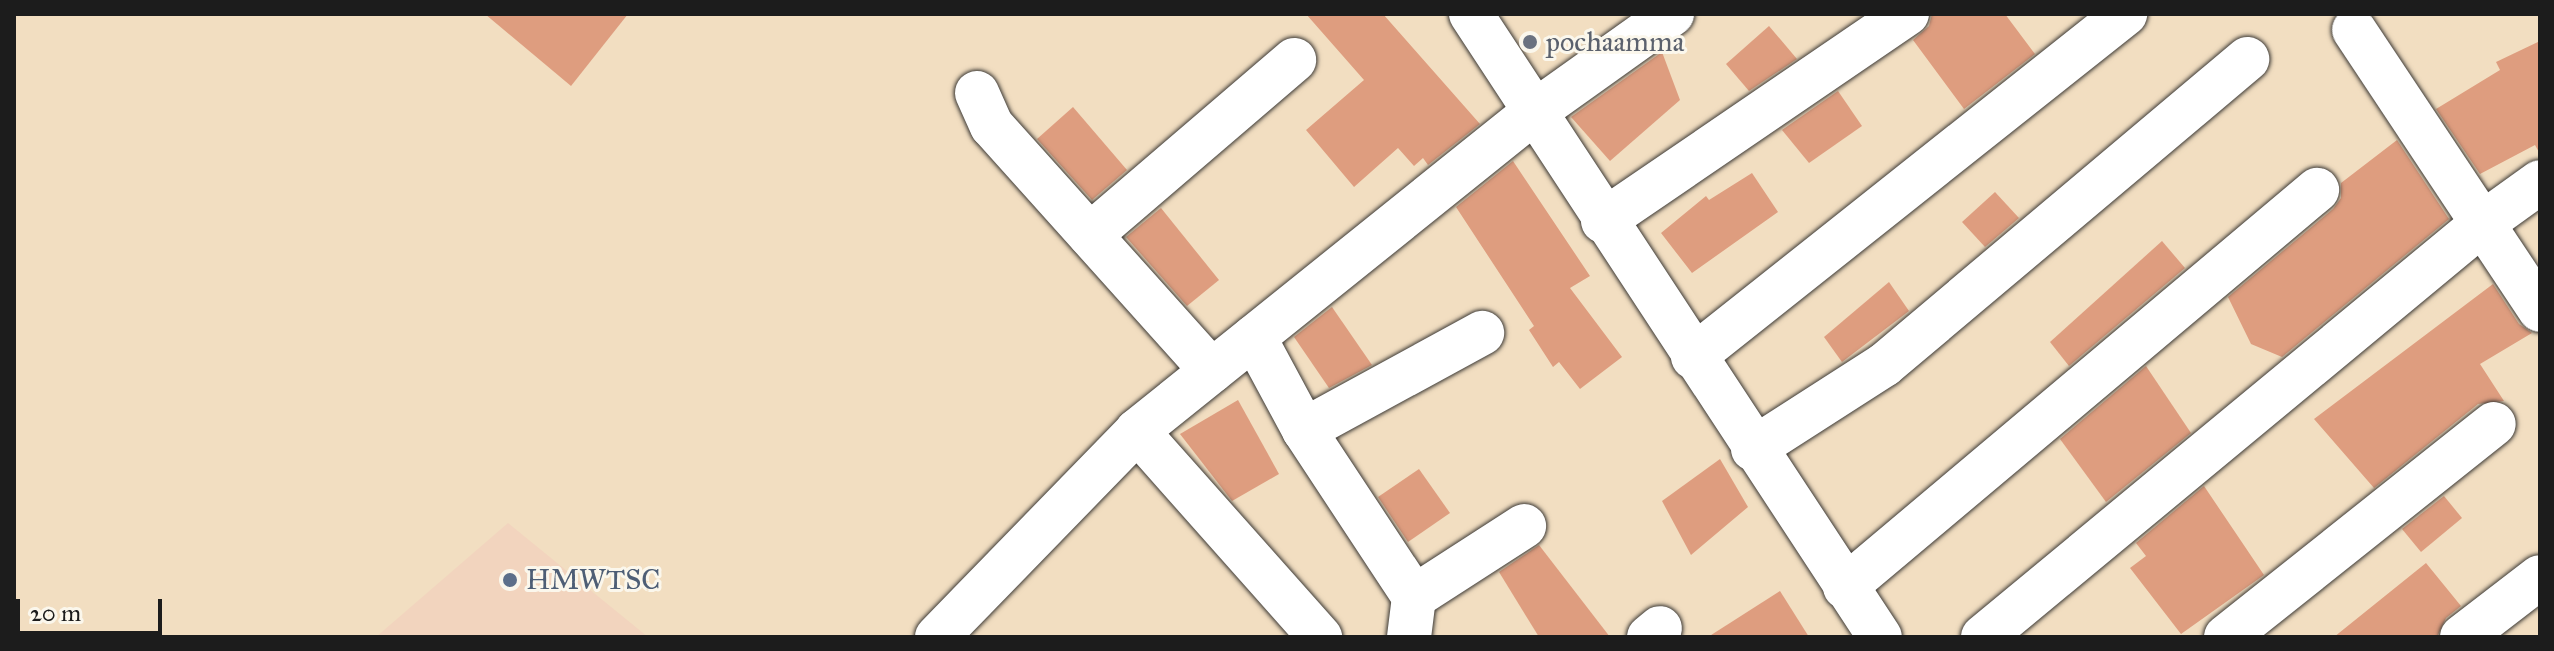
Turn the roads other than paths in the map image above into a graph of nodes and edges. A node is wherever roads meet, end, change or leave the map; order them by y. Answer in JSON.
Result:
{"nodes":[{"id":1,"x":1471,"y":14,"type":"edge"},
{"id":2,"x":1672,"y":14,"type":"edge"},
{"id":3,"x":1907,"y":14,"type":"edge"},
{"id":4,"x":2125,"y":14,"type":"edge"},
{"id":5,"x":2354,"y":30,"type":"dead end"},
{"id":6,"x":2247,"y":59,"type":"dead end"},
{"id":7,"x":1294,"y":60,"type":"dead end"},
{"id":8,"x":977,"y":93,"type":"dead end"},
{"id":9,"x":1533,"y":113,"type":"junction"},
{"id":10,"x":2540,"y":182,"type":"edge"},
{"id":11,"x":2317,"y":190,"type":"dead end"},
{"id":12,"x":1603,"y":221,"type":"junction"},
{"id":13,"x":2483,"y":223,"type":"junction"},
{"id":14,"x":1090,"y":235,"type":"junction"},
{"id":15,"x":2540,"y":310,"type":"edge"},
{"id":16,"x":1482,"y":333,"type":"dead end"},
{"id":17,"x":1254,"y":337,"type":"junction"},
{"id":18,"x":1693,"y":357,"type":"junction"},
{"id":19,"x":1212,"y":371,"type":"junction"},
{"id":20,"x":2494,"y":424,"type":"dead end"},
{"id":21,"x":1304,"y":430,"type":"junction"},
{"id":22,"x":1137,"y":431,"type":"junction"},
{"id":23,"x":1753,"y":449,"type":"junction"},
{"id":24,"x":1524,"y":526,"type":"dead end"},
{"id":25,"x":2540,"y":577,"type":"edge"},
{"id":26,"x":1845,"y":587,"type":"junction"},
{"id":27,"x":1412,"y":617,"type":"edge"},
{"id":28,"x":937,"y":637,"type":"edge"},
{"id":29,"x":1320,"y":637,"type":"edge"},
{"id":30,"x":1880,"y":637,"type":"edge"},
{"id":31,"x":1983,"y":637,"type":"edge"},
{"id":32,"x":2226,"y":637,"type":"edge"},
{"id":33,"x":2462,"y":637,"type":"edge"}],
"edges":[{"from":1,"to":9,"type":"street"},
{"from":2,"to":9,"type":"street"},
{"from":3,"to":12,"type":"street"},
{"from":4,"to":18,"type":"street"},
{"from":5,"to":13,"type":"street"},
{"from":6,"to":23,"type":"street"},
{"from":7,"to":14,"type":"street"},
{"from":8,"to":14,"type":"street"},
{"from":9,"to":12,"type":"street"},
{"from":9,"to":17,"type":"street"},
{"from":10,"to":13,"type":"street"},
{"from":11,"to":26,"type":"street"},
{"from":12,"to":18,"type":"street"},
{"from":13,"to":15,"type":"street"},
{"from":13,"to":31,"type":"street"},
{"from":14,"to":19,"type":"street"},
{"from":16,"to":21,"type":"street"},
{"from":17,"to":19,"type":"street"},
{"from":17,"to":21,"type":"street"},
{"from":18,"to":23,"type":"street"},
{"from":19,"to":22,"type":"street"},
{"from":20,"to":32,"type":"street"},
{"from":21,"to":27,"type":"street"},
{"from":22,"to":28,"type":"street"},
{"from":22,"to":29,"type":"street"},
{"from":23,"to":26,"type":"street"},
{"from":24,"to":27,"type":"street"},
{"from":25,"to":33,"type":"street"},
{"from":26,"to":30,"type":"street"}]}
